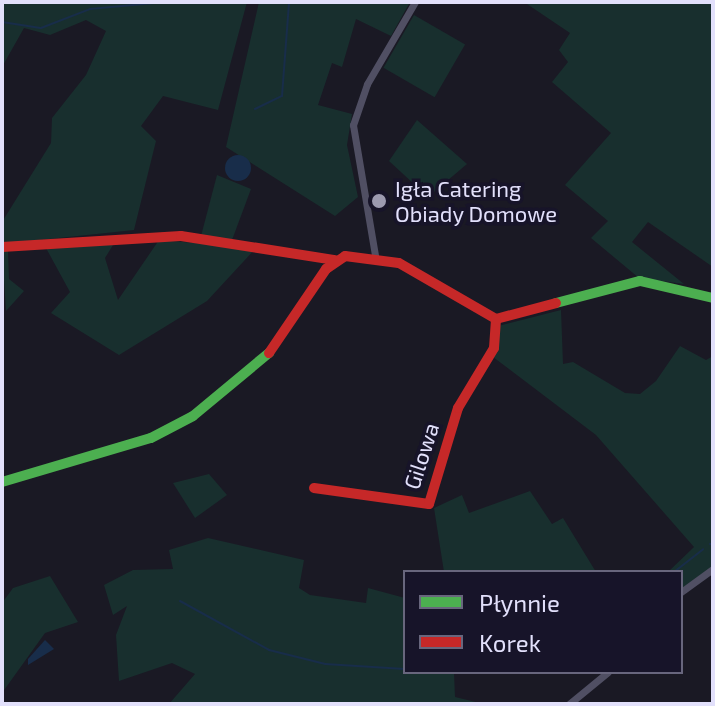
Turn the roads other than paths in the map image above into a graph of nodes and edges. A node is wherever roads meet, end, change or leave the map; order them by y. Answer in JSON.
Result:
{"nodes":[{"id":1,"x":415,"y":2,"type":"edge"},
{"id":2,"x":2,"y":247,"type":"edge"},
{"id":3,"x":375,"y":255,"type":"junction"},
{"id":4,"x":335,"y":260,"type":"junction"},
{"id":5,"x":713,"y":298,"type":"edge"},
{"id":6,"x":496,"y":319,"type":"junction"},
{"id":7,"x":2,"y":482,"type":"edge"},
{"id":8,"x":314,"y":488,"type":"dead end"},
{"id":9,"x":713,"y":569,"type":"edge"},
{"id":10,"x":683,"y":591,"type":"edge"},
{"id":11,"x":606,"y":674,"type":"edge"},
{"id":12,"x":569,"y":704,"type":"edge"}],
"edges":[{"from":1,"to":3,"type":"street"},
{"from":2,"to":4,"type":"street"},
{"from":3,"to":4,"type":"street"},
{"from":3,"to":6,"type":"street"},
{"from":4,"to":7,"type":"street"},
{"from":5,"to":6,"type":"street"},
{"from":6,"to":8,"type":"street","name":"Gilowa"},
{"from":9,"to":10,"type":"street"},
{"from":11,"to":12,"type":"street"}]}
